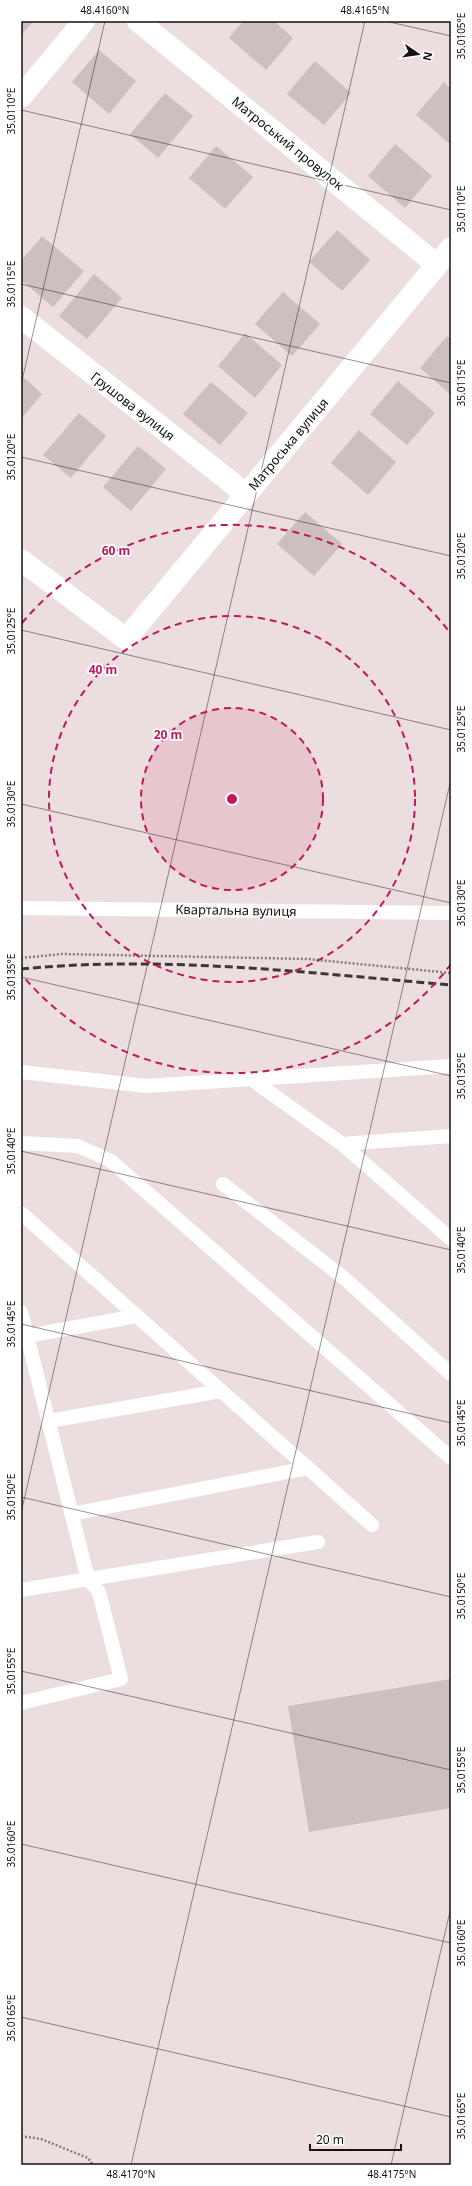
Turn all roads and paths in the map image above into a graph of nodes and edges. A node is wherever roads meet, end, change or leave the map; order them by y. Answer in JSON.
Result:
{"nodes":[{"id":1,"x":84,"y":21,"type":"edge"},
{"id":2,"x":138,"y":21,"type":"edge"},
{"id":3,"x":21,"y":97,"type":"edge"},
{"id":4,"x":444,"y":257,"type":"edge"},
{"id":5,"x":21,"y":317,"type":"edge"},
{"id":6,"x":246,"y":494,"type":"junction"},
{"id":7,"x":21,"y":560,"type":"edge"},
{"id":8,"x":21,"y":908,"type":"edge"},
{"id":9,"x":451,"y":913,"type":"edge"},
{"id":10,"x":21,"y":958,"type":"edge"},
{"id":11,"x":451,"y":973,"type":"edge"},
{"id":12,"x":451,"y":1066,"type":"edge"},
{"id":13,"x":21,"y":1072,"type":"edge"},
{"id":14,"x":251,"y":1079,"type":"junction"},
{"id":15,"x":451,"y":1136,"type":"edge"},
{"id":16,"x":21,"y":1143,"type":"edge"},
{"id":17,"x":342,"y":1144,"type":"junction"},
{"id":18,"x":223,"y":1184,"type":"dead end"},
{"id":19,"x":21,"y":1213,"type":"edge"},
{"id":20,"x":451,"y":1239,"type":"edge"},
{"id":21,"x":21,"y":1312,"type":"edge"},
{"id":22,"x":137,"y":1316,"type":"junction"},
{"id":23,"x":27,"y":1336,"type":"junction"},
{"id":24,"x":451,"y":1374,"type":"edge"},
{"id":25,"x":221,"y":1391,"type":"junction"},
{"id":26,"x":48,"y":1421,"type":"junction"},
{"id":27,"x":451,"y":1458,"type":"edge"},
{"id":28,"x":308,"y":1468,"type":"junction"},
{"id":29,"x":71,"y":1514,"type":"junction"},
{"id":30,"x":372,"y":1525,"type":"dead end"},
{"id":31,"x":318,"y":1542,"type":"dead end"},
{"id":32,"x":88,"y":1579,"type":"junction"},
{"id":33,"x":21,"y":1590,"type":"edge"},
{"id":34,"x":21,"y":1703,"type":"edge"},
{"id":35,"x":21,"y":2136,"type":"edge"},
{"id":36,"x":93,"y":2165,"type":"edge"}],
"edges":[{"from":1,"to":3,"type":"street"},
{"from":2,"to":4,"type":"street","name":"Матроський провулок"},
{"from":4,"to":6,"type":"street","name":"Матроська вулиця"},
{"from":5,"to":6,"type":"street","name":"Грушова вулиця"},
{"from":6,"to":7,"type":"street","name":"Матроська вулиця"},
{"from":8,"to":9,"type":"lane","name":"Квартальна вулиця"},
{"from":10,"to":11,"type":"path"},
{"from":12,"to":14,"type":"lane"},
{"from":13,"to":14,"type":"lane"},
{"from":14,"to":17,"type":"lane"},
{"from":15,"to":17,"type":"lane"},
{"from":16,"to":27,"type":"lane"},
{"from":17,"to":20,"type":"lane"},
{"from":18,"to":24,"type":"lane"},
{"from":19,"to":22,"type":"lane"},
{"from":21,"to":23,"type":"lane"},
{"from":22,"to":23,"type":"lane"},
{"from":22,"to":25,"type":"lane"},
{"from":23,"to":26,"type":"lane"},
{"from":25,"to":26,"type":"lane"},
{"from":25,"to":28,"type":"lane"},
{"from":26,"to":29,"type":"lane"},
{"from":28,"to":29,"type":"lane"},
{"from":28,"to":30,"type":"lane"},
{"from":29,"to":32,"type":"lane"},
{"from":31,"to":32,"type":"lane"},
{"from":32,"to":33,"type":"lane"},
{"from":32,"to":34,"type":"lane"},
{"from":35,"to":36,"type":"path"}]}
